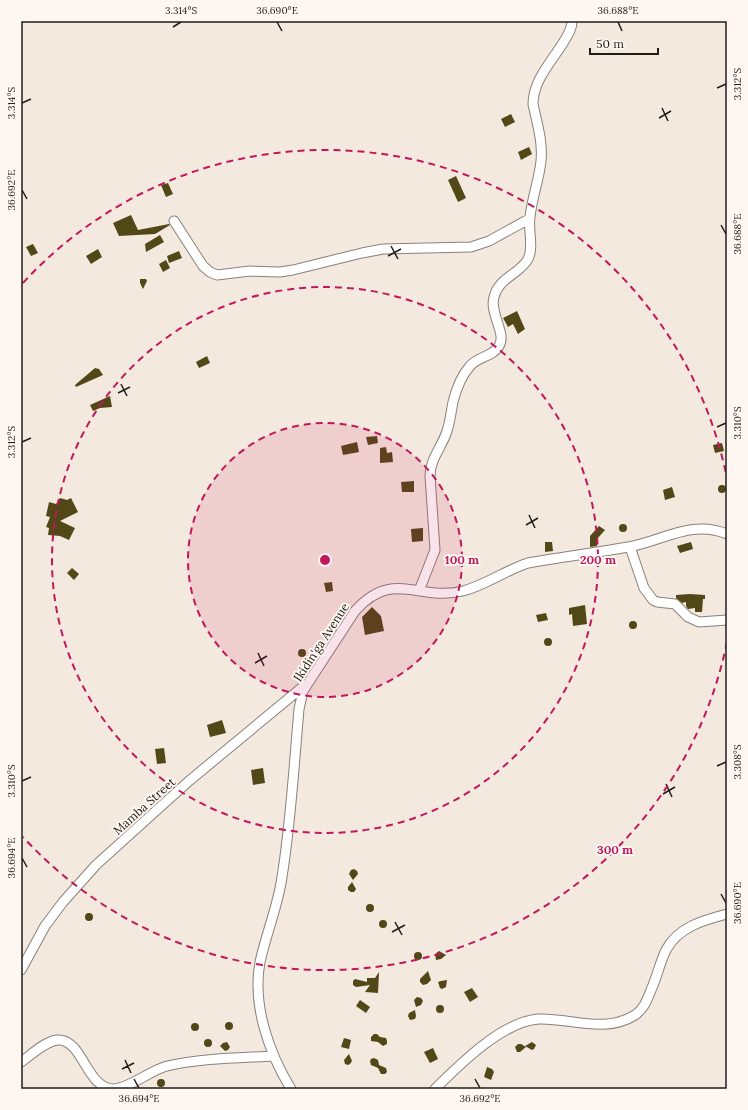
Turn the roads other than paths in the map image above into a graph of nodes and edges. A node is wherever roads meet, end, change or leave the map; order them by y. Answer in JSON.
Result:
{"nodes":[{"id":1,"x":572,"y":21,"type":"edge"},
{"id":2,"x":529,"y":219,"type":"junction"},
{"id":3,"x":174,"y":221,"type":"dead end"},
{"id":4,"x":727,"y":534,"type":"edge"},
{"id":5,"x":630,"y":547,"type":"junction"},
{"id":6,"x":419,"y":591,"type":"junction"},
{"id":7,"x":727,"y":620,"type":"edge"},
{"id":8,"x":308,"y":683,"type":"junction"},
{"id":9,"x":727,"y":914,"type":"edge"},
{"id":10,"x":21,"y":970,"type":"edge"},
{"id":11,"x":274,"y":1056,"type":"junction"},
{"id":12,"x":21,"y":1062,"type":"edge"},
{"id":13,"x":291,"y":1089,"type":"edge"},
{"id":14,"x":434,"y":1089,"type":"edge"}],
"edges":[{"from":1,"to":2,"type":"street"},
{"from":2,"to":3,"type":"street"},
{"from":2,"to":6,"type":"street"},
{"from":4,"to":5,"type":"street","name":"Ikidin'ga Avenue"},
{"from":5,"to":6,"type":"street","name":"Ikidin'ga Avenue"},
{"from":5,"to":7,"type":"street"},
{"from":6,"to":8,"type":"street","name":"Ikidin'ga Avenue"},
{"from":8,"to":10,"type":"street","name":"Mamba Street"},
{"from":8,"to":11,"type":"street","name":"Ikidin'ga Avenue"},
{"from":9,"to":14,"type":"street"},
{"from":11,"to":12,"type":"street"},
{"from":11,"to":13,"type":"street","name":"Ikidin'ga Avenue"}]}
